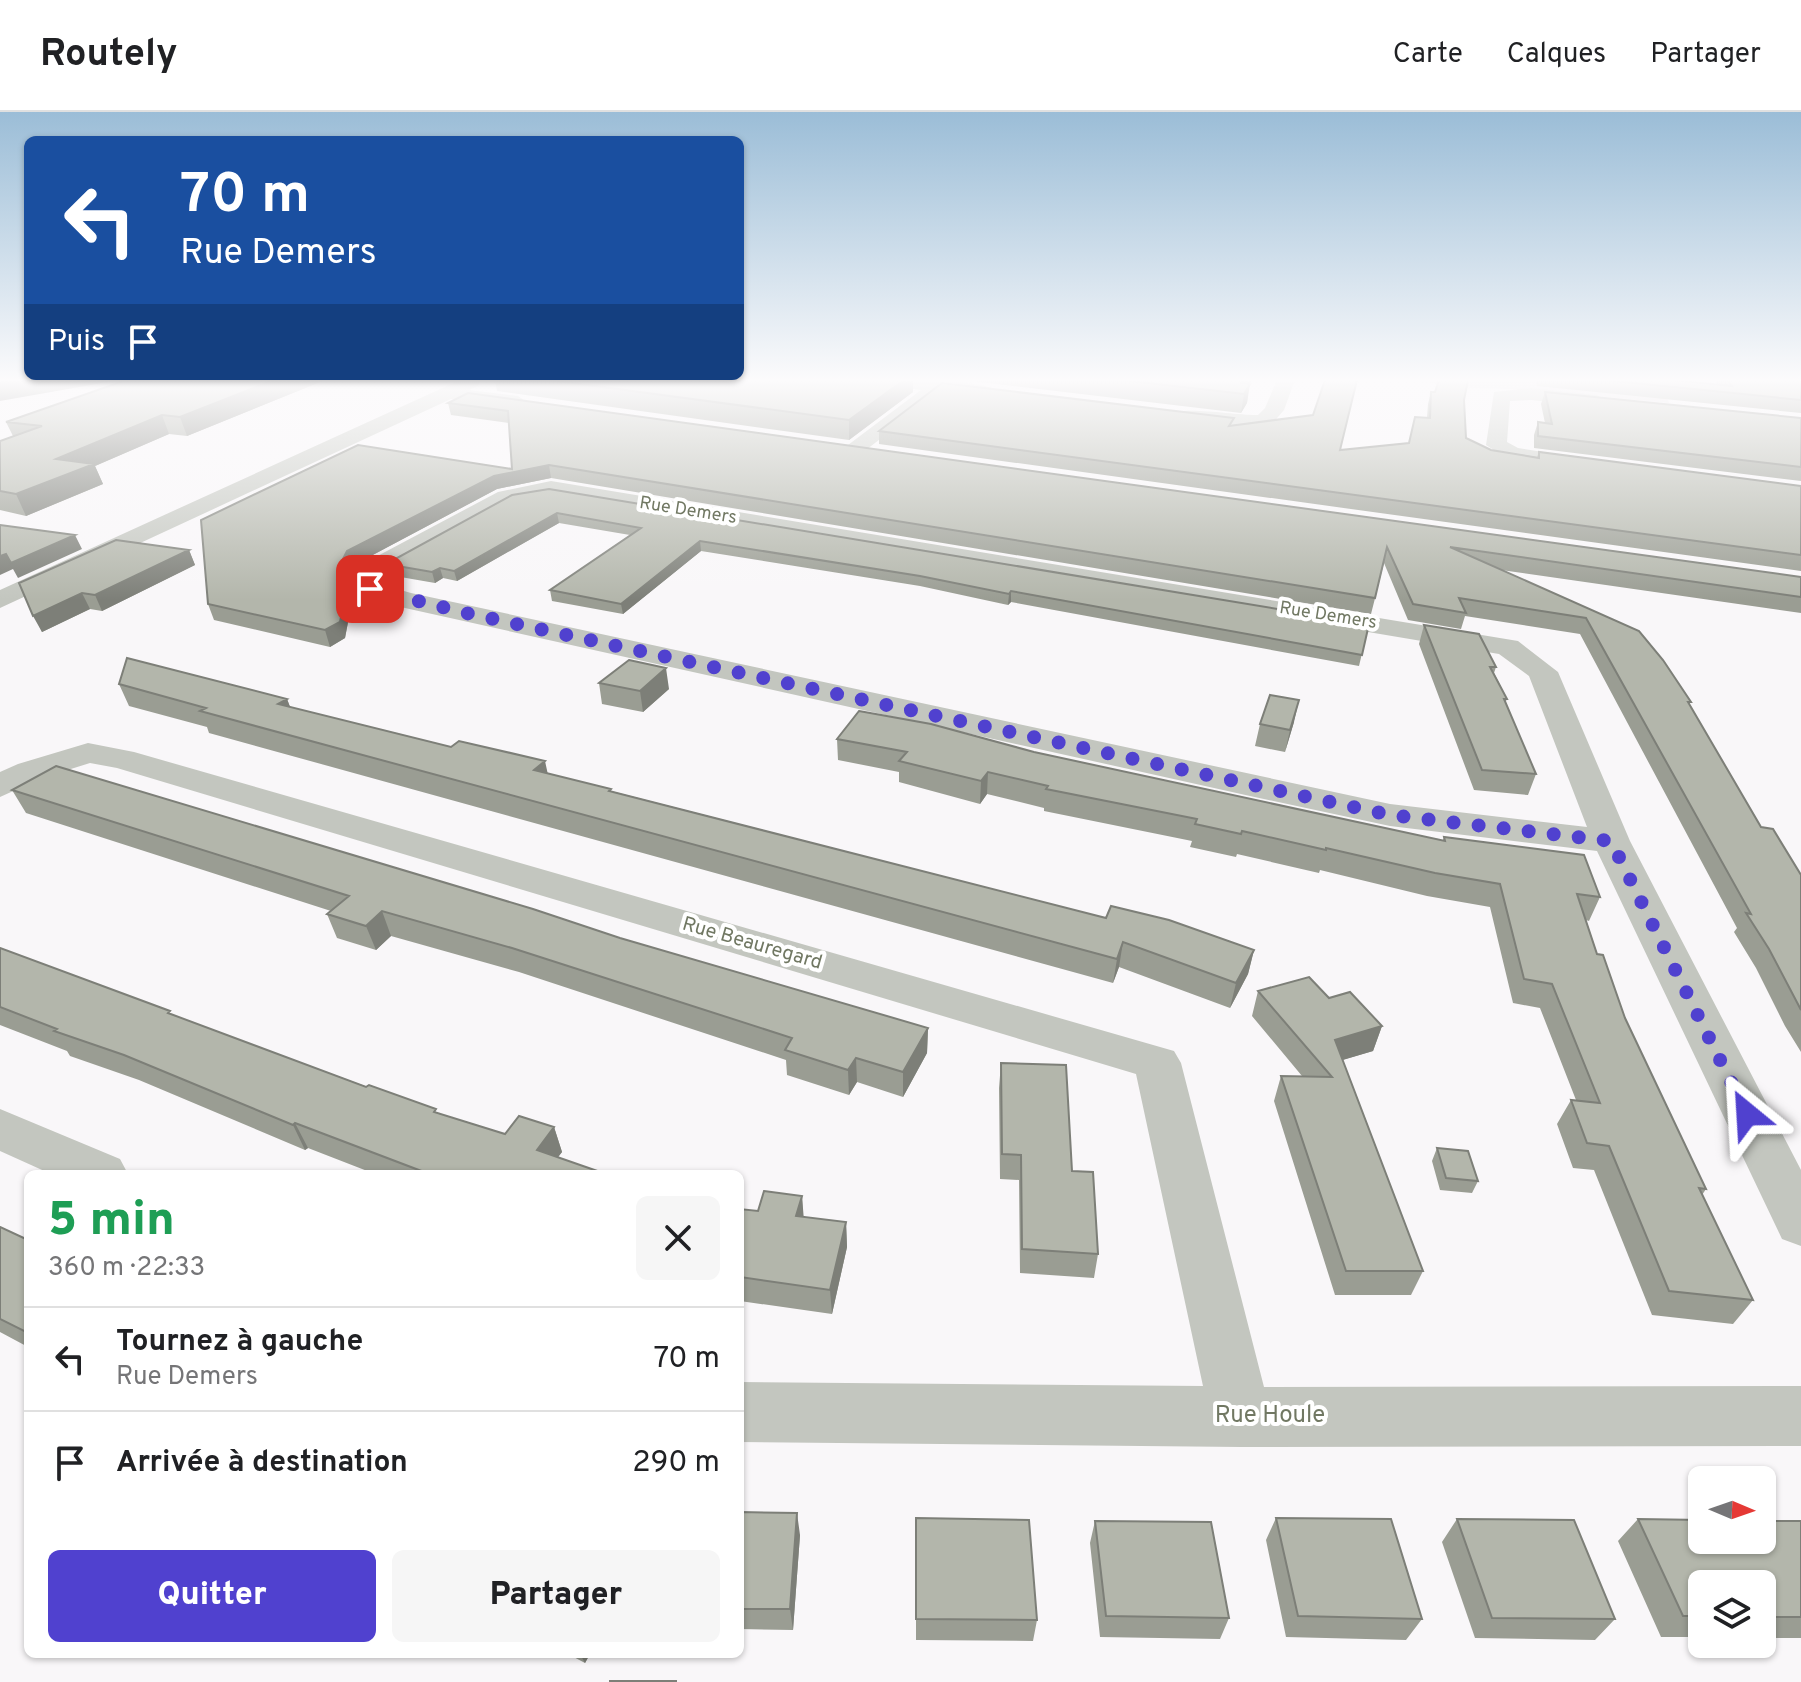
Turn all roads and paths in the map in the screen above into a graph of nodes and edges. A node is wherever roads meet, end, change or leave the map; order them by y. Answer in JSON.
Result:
{"nodes":[{"id":1,"x":318,"y":453,"type":"edge"},
{"id":2,"x":1512,"y":453,"type":"edge"},
{"id":3,"x":1581,"y":464,"type":"edge"},
{"id":4,"x":0,"y":600,"type":"edge"},
{"id":5,"x":0,"y":786,"type":"edge"},
{"id":6,"x":1611,"y":841,"type":"junction"},
{"id":7,"x":0,"y":1129,"type":"edge"},
{"id":8,"x":93,"y":1170,"type":"edge"},
{"id":9,"x":1801,"y":1223,"type":"edge"},
{"id":10,"x":744,"y":1412,"type":"edge"},
{"id":11,"x":1801,"y":1416,"type":"edge"},
{"id":12,"x":1241,"y":1417,"type":"junction"}],
"edges":[{"from":1,"to":4,"type":"street"},
{"from":2,"to":3,"type":"street"},
{"from":5,"to":12,"type":"street","name":"Rue Beauregard"},
{"from":6,"to":6,"type":"street","name":"Rue Demers"},
{"from":6,"to":9,"type":"street","name":"Rue Demers"},
{"from":7,"to":8,"type":"street"},
{"from":10,"to":12,"type":"street","name":"Rue Houle"},
{"from":11,"to":12,"type":"street","name":"Rue Houle"}]}
